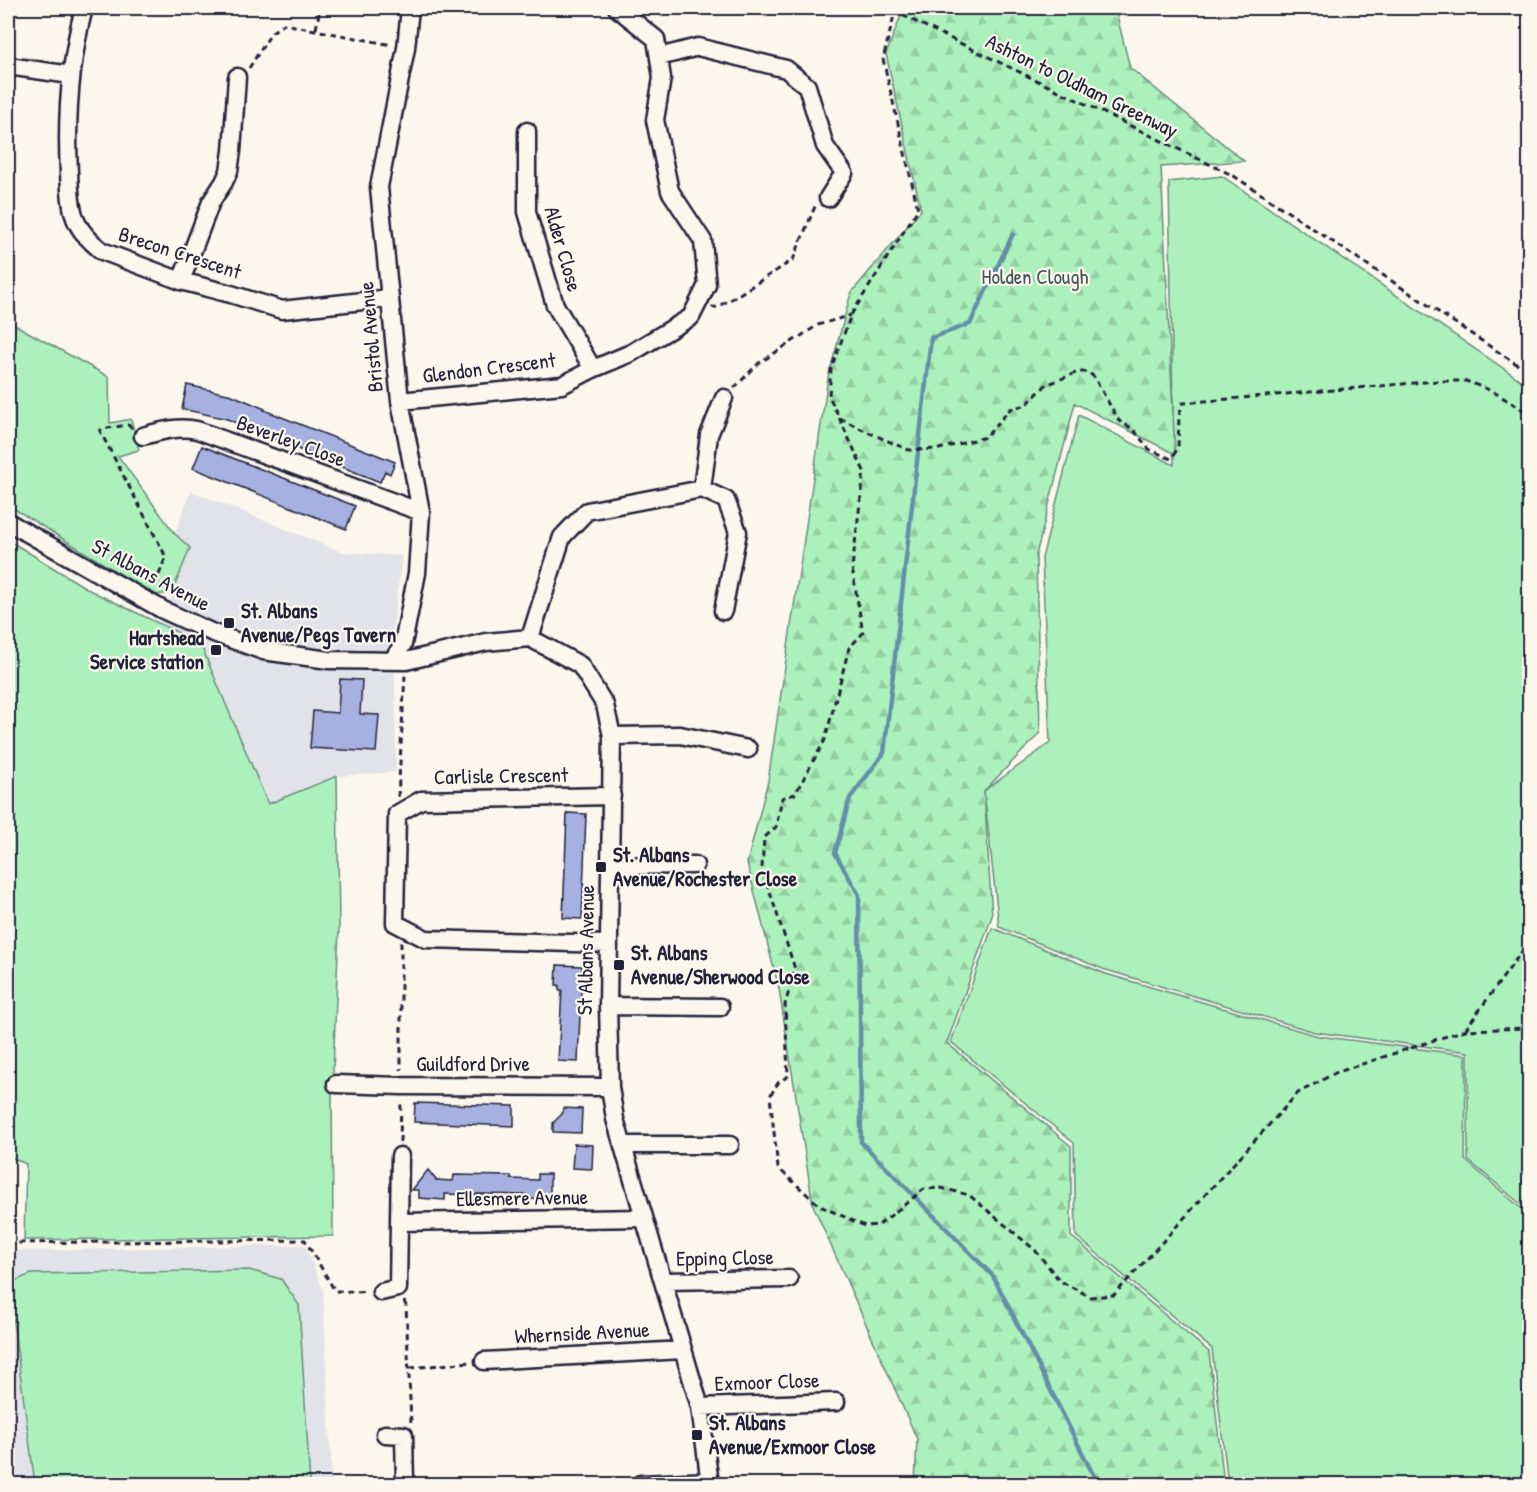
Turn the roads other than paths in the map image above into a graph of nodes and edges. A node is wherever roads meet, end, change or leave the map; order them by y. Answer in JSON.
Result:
{"nodes":[{"id":1,"x":84,"y":8,"type":"edge"},
{"id":2,"x":410,"y":8,"type":"edge"},
{"id":3,"x":617,"y":8,"type":"edge"},
{"id":4,"x":659,"y":57,"type":"junction"},
{"id":5,"x":8,"y":66,"type":"edge"},
{"id":6,"x":71,"y":75,"type":"junction"},
{"id":7,"x":237,"y":77,"type":"road end"},
{"id":8,"x":527,"y":131,"type":"dead end"},
{"id":9,"x":828,"y":198,"type":"road end"},
{"id":10,"x":181,"y":281,"type":"junction"},
{"id":11,"x":390,"y":298,"type":"junction"},
{"id":12,"x":593,"y":369,"type":"junction"},
{"id":13,"x":724,"y":398,"type":"road end"},
{"id":14,"x":400,"y":401,"type":"junction"},
{"id":15,"x":143,"y":436,"type":"road end"},
{"id":16,"x":702,"y":489,"type":"junction"},
{"id":17,"x":421,"y":512,"type":"junction"},
{"id":18,"x":8,"y":522,"type":"edge"},
{"id":19,"x":723,"y":611,"type":"dead end"},
{"id":20,"x":530,"y":638,"type":"junction"},
{"id":21,"x":399,"y":660,"type":"junction"},
{"id":22,"x":612,"y":736,"type":"junction"},
{"id":23,"x":748,"y":749,"type":"dead end"},
{"id":24,"x":612,"y":796,"type":"junction"},
{"id":25,"x":695,"y":865,"type":"dead end"},
{"id":26,"x":610,"y":866,"type":"junction"},
{"id":27,"x":608,"y":944,"type":"junction"},
{"id":28,"x":608,"y":1005,"type":"junction"},
{"id":29,"x":720,"y":1007,"type":"dead end"},
{"id":30,"x":336,"y":1084,"type":"dead end"},
{"id":31,"x":610,"y":1087,"type":"junction"},
{"id":32,"x":623,"y":1145,"type":"junction"},
{"id":33,"x":730,"y":1145,"type":"dead end"},
{"id":34,"x":400,"y":1156,"type":"road end"},
{"id":35,"x":644,"y":1218,"type":"junction"},
{"id":36,"x":400,"y":1222,"type":"junction"},
{"id":37,"x":789,"y":1279,"type":"dead end"},
{"id":38,"x":663,"y":1281,"type":"junction"},
{"id":39,"x":381,"y":1292,"type":"road end"},
{"id":40,"x":683,"y":1350,"type":"junction"},
{"id":41,"x":484,"y":1361,"type":"road end"},
{"id":42,"x":836,"y":1402,"type":"dead end"},
{"id":43,"x":700,"y":1407,"type":"junction"},
{"id":44,"x":385,"y":1434,"type":"dead end"},
{"id":45,"x":710,"y":1483,"type":"edge"},
{"id":46,"x":405,"y":1485,"type":"edge"},
{"id":47,"x":640,"y":1485,"type":"edge"}],
"edges":[{"from":1,"to":6,"type":"street","name":"Brecon Crescent"},
{"from":2,"to":11,"type":"street","name":"Bristol Avenue"},
{"from":3,"to":4,"type":"street","name":"Glendon Crescent"},
{"from":4,"to":9,"type":"street"},
{"from":4,"to":12,"type":"street","name":"Glendon Crescent"},
{"from":5,"to":6,"type":"street"},
{"from":6,"to":10,"type":"street","name":"Brecon Crescent"},
{"from":7,"to":10,"type":"street"},
{"from":8,"to":12,"type":"street","name":"Alder Close"},
{"from":10,"to":11,"type":"street","name":"Brecon Crescent"},
{"from":11,"to":14,"type":"street","name":"Bristol Avenue"},
{"from":12,"to":14,"type":"street","name":"Glendon Crescent"},
{"from":13,"to":16,"type":"street"},
{"from":14,"to":17,"type":"street","name":"Bristol Avenue"},
{"from":15,"to":17,"type":"street","name":"Beverley Close"},
{"from":16,"to":19,"type":"street"},
{"from":16,"to":20,"type":"street"},
{"from":17,"to":21,"type":"street","name":"Bristol Avenue"},
{"from":18,"to":21,"type":"street","name":"St Albans Avenue"},
{"from":20,"to":21,"type":"street","name":"St Albans Avenue"},
{"from":20,"to":22,"type":"street","name":"St Albans Avenue"},
{"from":22,"to":23,"type":"street"},
{"from":22,"to":24,"type":"street","name":"St Albans Avenue"},
{"from":24,"to":26,"type":"street","name":"St Albans Avenue"},
{"from":24,"to":27,"type":"street","name":"Carlisle Crescent"},
{"from":25,"to":26,"type":"street"},
{"from":26,"to":27,"type":"street","name":"St Albans Avenue"},
{"from":27,"to":28,"type":"street","name":"St Albans Avenue"},
{"from":28,"to":29,"type":"street"},
{"from":28,"to":31,"type":"street","name":"St Albans Avenue"},
{"from":30,"to":31,"type":"street","name":"Guildford Drive"},
{"from":31,"to":32,"type":"street","name":"St Albans Avenue"},
{"from":32,"to":33,"type":"street"},
{"from":32,"to":35,"type":"street","name":"St Albans Avenue"},
{"from":34,"to":36,"type":"street"},
{"from":35,"to":36,"type":"street","name":"Ellesmere Avenue"},
{"from":35,"to":38,"type":"street","name":"St Albans Avenue"},
{"from":36,"to":39,"type":"street"},
{"from":37,"to":38,"type":"street","name":"Epping Close"},
{"from":38,"to":40,"type":"street","name":"St Albans Avenue"},
{"from":40,"to":41,"type":"street","name":"Whernside Avenue"},
{"from":40,"to":43,"type":"street","name":"St Albans Avenue"},
{"from":42,"to":43,"type":"street","name":"Exmoor Close"},
{"from":43,"to":45,"type":"street","name":"St Albans Avenue"},
{"from":44,"to":46,"type":"street"},
{"from":45,"to":47,"type":"street"}]}
